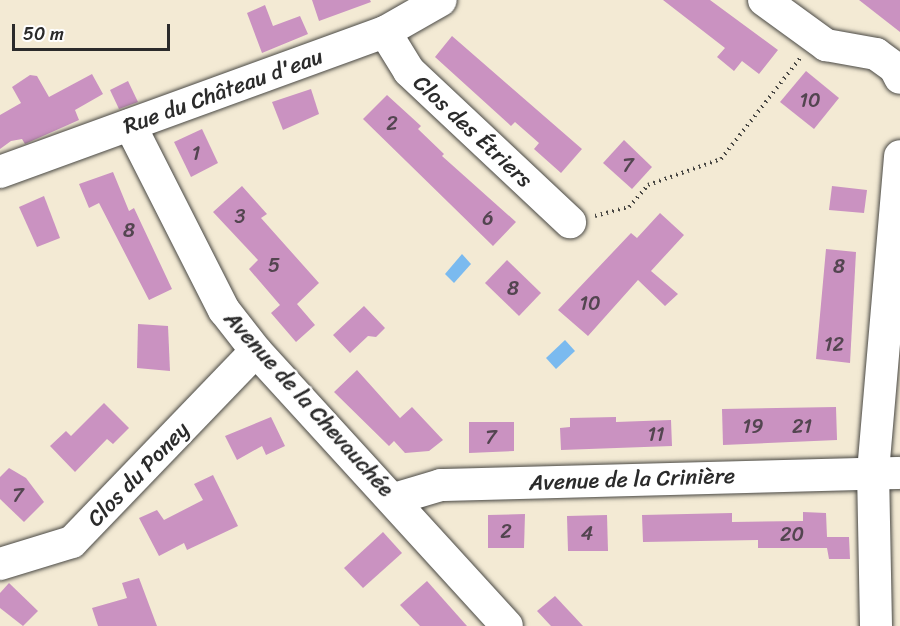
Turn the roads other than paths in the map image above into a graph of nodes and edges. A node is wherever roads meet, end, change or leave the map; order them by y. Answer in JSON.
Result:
{"nodes":[{"id":1,"x":441,"y":0,"type":"edge"},
{"id":2,"x":764,"y":0,"type":"edge"},
{"id":3,"x":386,"y":32,"type":"junction"},
{"id":4,"x":900,"y":78,"type":"edge"},
{"id":5,"x":130,"y":125,"type":"junction"},
{"id":6,"x":900,"y":156,"type":"edge"},
{"id":7,"x":0,"y":172,"type":"edge"},
{"id":8,"x":570,"y":222,"type":"road end"},
{"id":9,"x":256,"y":351,"type":"junction"},
{"id":10,"x":887,"y":473,"type":"edge"},
{"id":11,"x":394,"y":499,"type":"junction"},
{"id":12,"x":0,"y":564,"type":"edge"},
{"id":13,"x":507,"y":626,"type":"edge"},
{"id":14,"x":876,"y":626,"type":"edge"}],
"edges":[{"from":1,"to":3,"type":"street","name":"Rue du Château d'eau"},
{"from":2,"to":4,"type":"street"},
{"from":3,"to":5,"type":"street","name":"Rue du Château d'eau"},
{"from":3,"to":8,"type":"street","name":"Clos des Étriers"},
{"from":5,"to":7,"type":"street","name":"Rue du Château d'eau"},
{"from":5,"to":9,"type":"street","name":"Avenue de la Chevauchée"},
{"from":6,"to":10,"type":"street"},
{"from":9,"to":11,"type":"street","name":"Avenue de la Chevauchée"},
{"from":9,"to":12,"type":"street","name":"Clos du Poney"},
{"from":10,"to":11,"type":"street","name":"Avenue de la Crinière"},
{"from":10,"to":14,"type":"street"},
{"from":11,"to":13,"type":"street","name":"Avenue de la Chevauchée"}]}
